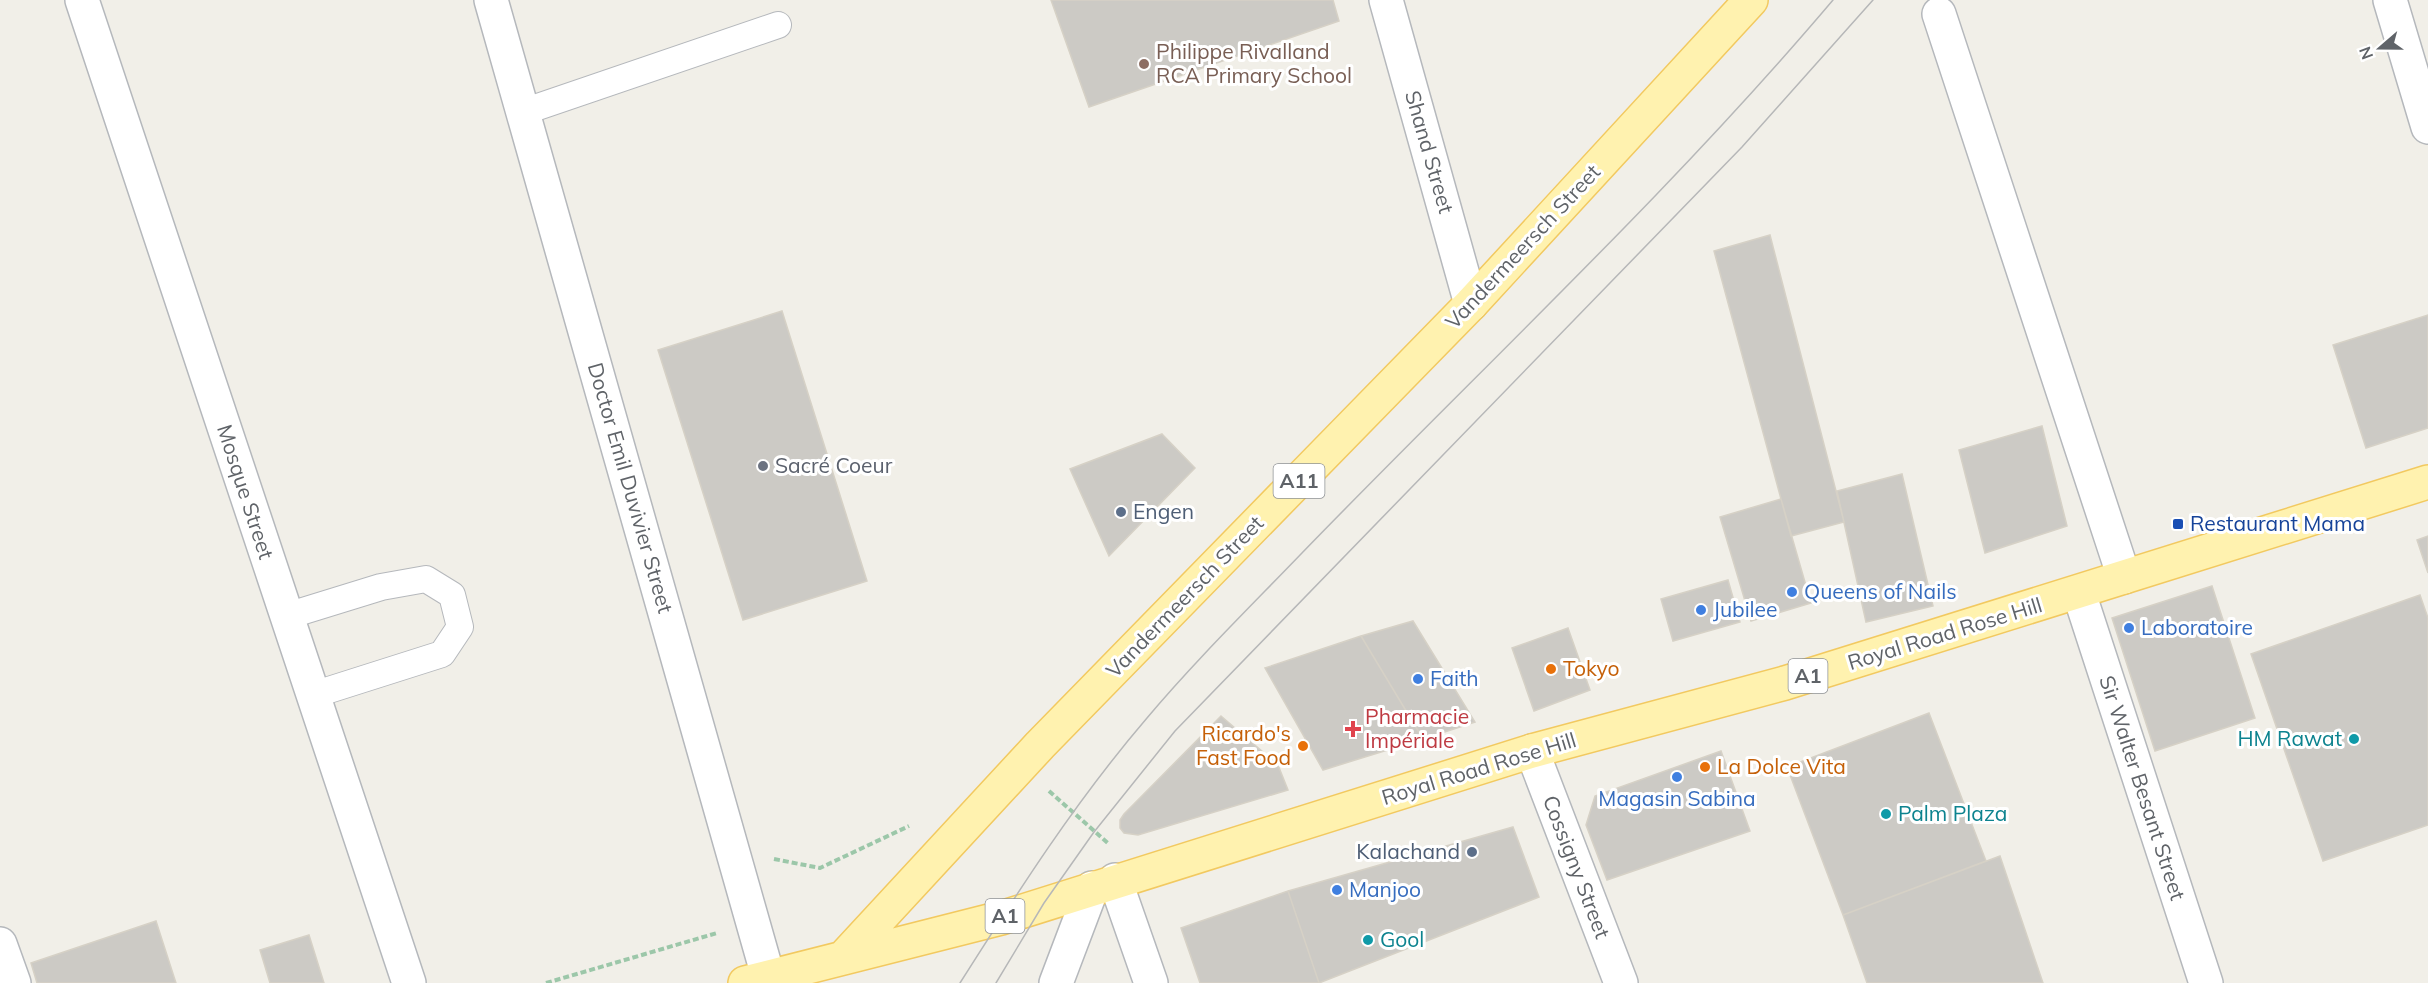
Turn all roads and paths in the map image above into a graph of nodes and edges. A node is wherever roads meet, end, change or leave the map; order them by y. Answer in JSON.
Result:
{"nodes":[{"id":1,"x":82,"y":0,"type":"edge"},
{"id":2,"x":491,"y":0,"type":"edge"},
{"id":3,"x":1386,"y":0,"type":"edge"},
{"id":4,"x":1751,"y":0,"type":"edge"},
{"id":5,"x":2390,"y":0,"type":"edge"},
{"id":6,"x":1939,"y":14,"type":"dead end"},
{"id":7,"x":778,"y":25,"type":"dead end"},
{"id":8,"x":523,"y":112,"type":"junction"},
{"id":9,"x":2428,"y":127,"type":"edge"},
{"id":10,"x":1472,"y":304,"type":"junction"},
{"id":11,"x":2428,"y":482,"type":"edge"},
{"id":12,"x":2124,"y":577,"type":"junction"},
{"id":13,"x":2079,"y":592,"type":"junction"},
{"id":14,"x":287,"y":616,"type":"junction"},
{"id":15,"x":313,"y":695,"type":"junction"},
{"id":16,"x":1532,"y":752,"type":"junction"},
{"id":17,"x":1020,"y":767,"type":"junction"},
{"id":18,"x":913,"y":822,"type":"dead end"},
{"id":19,"x":1113,"y":847,"type":"dead end"},
{"id":20,"x":737,"y":864,"type":"junction"},
{"id":21,"x":1104,"y":884,"type":"junction"},
{"id":22,"x":725,"y":930,"type":"dead end"},
{"id":23,"x":0,"y":944,"type":"edge"},
{"id":24,"x":843,"y":958,"type":"junction"},
{"id":25,"x":756,"y":980,"type":"edge"},
{"id":26,"x":14,"y":983,"type":"edge"},
{"id":27,"x":409,"y":983,"type":"edge"},
{"id":28,"x":546,"y":983,"type":"edge"},
{"id":29,"x":1056,"y":983,"type":"edge"},
{"id":30,"x":1151,"y":983,"type":"edge"},
{"id":31,"x":1621,"y":983,"type":"edge"},
{"id":32,"x":2206,"y":983,"type":"edge"}],
"edges":[{"from":1,"to":14,"type":"street","name":"Mosque Street"},
{"from":2,"to":8,"type":"street","name":"Doctor Emil Duvivier Street"},
{"from":3,"to":10,"type":"street","name":"Shand Street"},
{"from":4,"to":10,"type":"main road","name":"Vandermeersch Street","number":"A11"},
{"from":5,"to":9,"type":"street"},
{"from":6,"to":12,"type":"street"},
{"from":7,"to":8,"type":"lane"},
{"from":8,"to":20,"type":"street","name":"Doctor Emil Duvivier Street"},
{"from":10,"to":17,"type":"main road","name":"Vandermeersch Street","number":"A11"},
{"from":11,"to":12,"type":"main road","name":"Royal Road Rose Hill","number":"A1"},
{"from":12,"to":13,"type":"main road","name":"Royal Road Rose Hill","number":"A1"},
{"from":13,"to":16,"type":"main road","name":"Royal Road Rose Hill","number":"A1"},
{"from":13,"to":32,"type":"street","name":"Sir Walter Besant Street"},
{"from":14,"to":15,"type":"street","name":"Mosque Street"},
{"from":14,"to":15,"type":"lane"},
{"from":15,"to":27,"type":"street","name":"Mosque Street"},
{"from":16,"to":21,"type":"main road","name":"Royal Road Rose Hill","number":"A1"},
{"from":16,"to":31,"type":"street","name":"Cossigny Street"},
{"from":17,"to":19,"type":"path"},
{"from":17,"to":24,"type":"main road","name":"Vandermeersch Street","number":"A11"},
{"from":18,"to":20,"type":"path"},
{"from":20,"to":25,"type":"street","name":"Doctor Emil Duvivier Street"},
{"from":21,"to":24,"type":"main road","number":"A1"},
{"from":21,"to":29,"type":"street"},
{"from":21,"to":30,"type":"street"},
{"from":22,"to":28,"type":"path"},
{"from":23,"to":26,"type":"street"},
{"from":24,"to":25,"type":"main road","number":"A1"}]}
